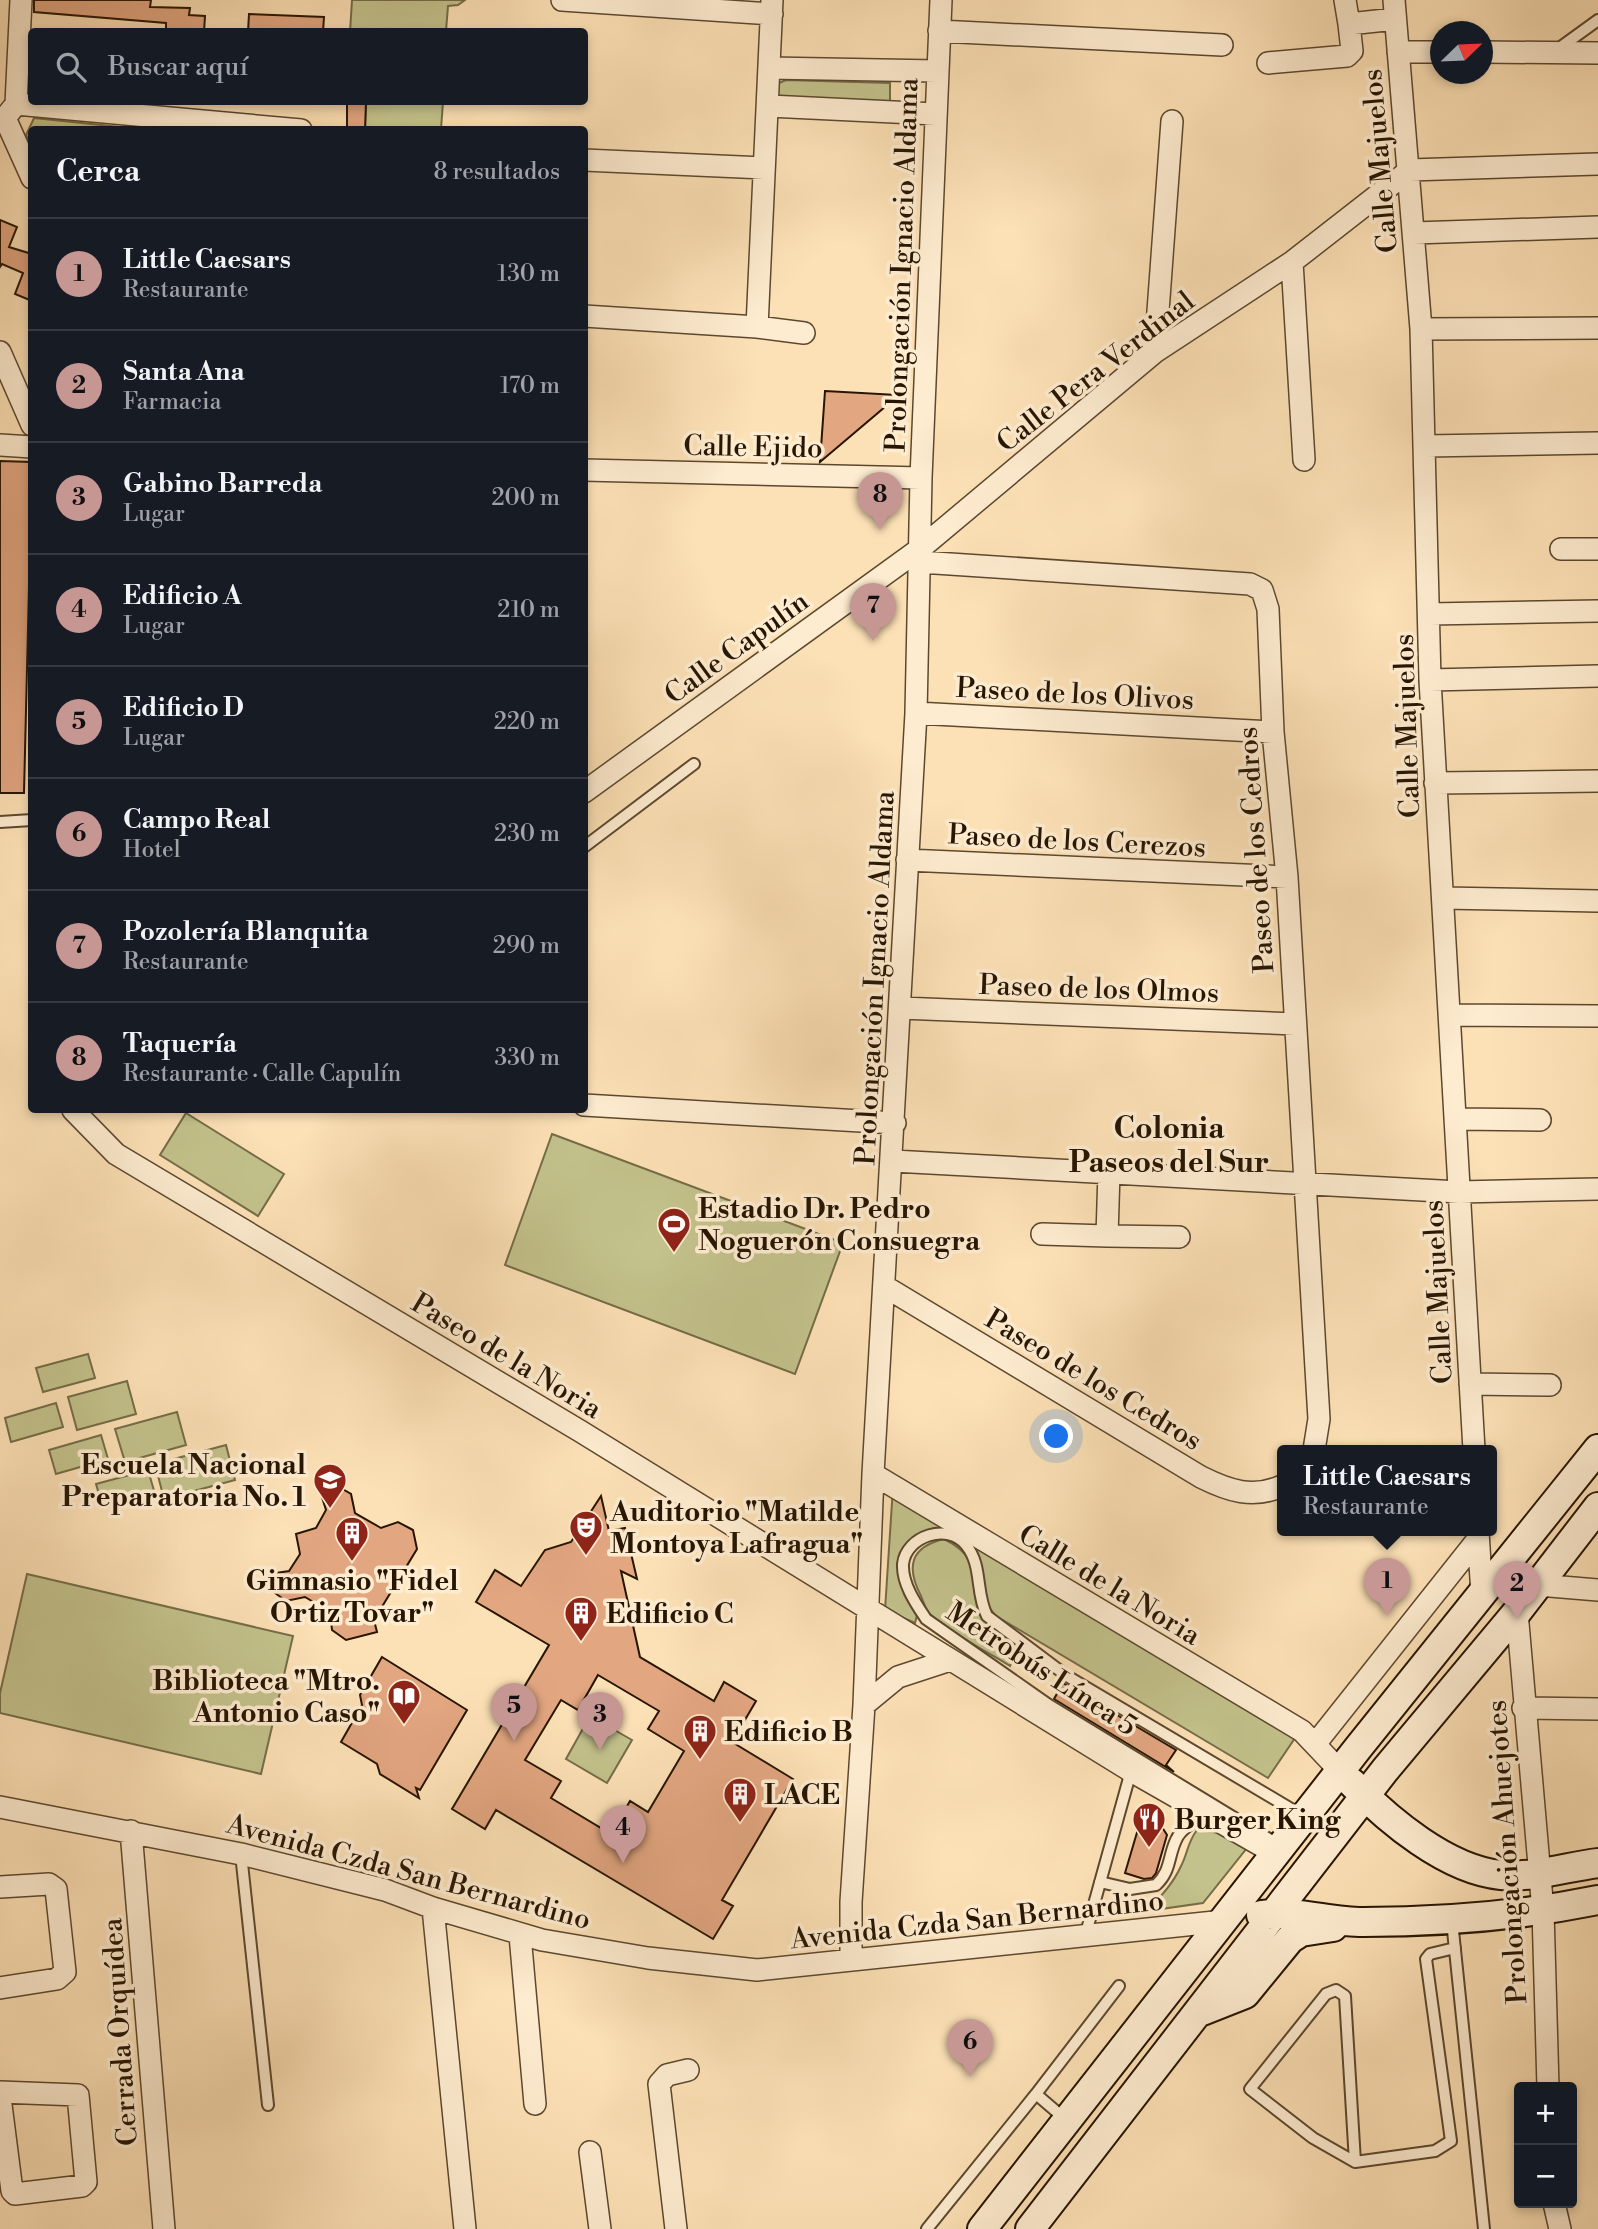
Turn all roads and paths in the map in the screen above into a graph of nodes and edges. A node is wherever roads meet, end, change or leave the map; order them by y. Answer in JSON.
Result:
{"nodes":[{"id":1,"x":20,"y":0,"type":"edge"},
{"id":2,"x":562,"y":0,"type":"edge"},
{"id":3,"x":941,"y":0,"type":"edge"},
{"id":4,"x":1345,"y":0,"type":"edge"},
{"id":5,"x":772,"y":7,"type":"edge"},
{"id":6,"x":1395,"y":10,"type":"edge"},
{"id":7,"x":1598,"y":20,"type":"edge"},
{"id":8,"x":1349,"y":24,"type":"junction"},
{"id":9,"x":939,"y":30,"type":"junction"},
{"id":10,"x":1222,"y":45,"type":"dead end"},
{"id":11,"x":1398,"y":52,"type":"junction"},
{"id":12,"x":1430,"y":52,"type":"edge"},
{"id":13,"x":1493,"y":52,"type":"edge"},
{"id":14,"x":1598,"y":52,"type":"edge"},
{"id":15,"x":1554,"y":53,"type":"junction"},
{"id":16,"x":1268,"y":63,"type":"dead end"},
{"id":17,"x":769,"y":68,"type":"junction"},
{"id":18,"x":937,"y":71,"type":"junction"},
{"id":19,"x":769,"y":106,"type":"junction"},
{"id":20,"x":7,"y":113,"type":"edge"},
{"id":21,"x":935,"y":114,"type":"junction"},
{"id":22,"x":1172,"y":121,"type":"dead end"},
{"id":23,"x":232,"y":126,"type":"edge"},
{"id":24,"x":588,"y":160,"type":"edge"},
{"id":25,"x":1598,"y":164,"type":"edge"},
{"id":26,"x":28,"y":168,"type":"edge"},
{"id":27,"x":764,"y":168,"type":"junction"},
{"id":28,"x":1410,"y":170,"type":"junction"},
{"id":29,"x":1598,"y":228,"type":"edge"},
{"id":30,"x":1414,"y":233,"type":"junction"},
{"id":31,"x":1292,"y":262,"type":"junction"},
{"id":32,"x":588,"y":316,"type":"edge"},
{"id":33,"x":757,"y":327,"type":"junction"},
{"id":34,"x":1598,"y":328,"type":"edge"},
{"id":35,"x":1422,"y":329,"type":"junction"},
{"id":36,"x":804,"y":333,"type":"dead end"},
{"id":37,"x":0,"y":352,"type":"edge"},
{"id":38,"x":1155,"y":352,"type":"junction"},
{"id":39,"x":28,"y":416,"type":"edge"},
{"id":40,"x":1598,"y":443,"type":"edge"},
{"id":41,"x":0,"y":445,"type":"edge"},
{"id":42,"x":1426,"y":446,"type":"junction"},
{"id":43,"x":28,"y":447,"type":"edge"},
{"id":44,"x":1304,"y":460,"type":"dead end"},
{"id":45,"x":588,"y":470,"type":"edge"},
{"id":46,"x":920,"y":478,"type":"junction"},
{"id":47,"x":1561,"y":549,"type":"dead end"},
{"id":48,"x":1598,"y":549,"type":"edge"},
{"id":49,"x":921,"y":555,"type":"junction"},
{"id":50,"x":1598,"y":611,"type":"edge"},
{"id":51,"x":1430,"y":614,"type":"junction"},
{"id":52,"x":1598,"y":677,"type":"edge"},
{"id":53,"x":1430,"y":680,"type":"junction"},
{"id":54,"x":916,"y":713,"type":"junction"},
{"id":55,"x":1273,"y":732,"type":"junction"},
{"id":56,"x":694,"y":764,"type":"dead end"},
{"id":57,"x":1598,"y":781,"type":"edge"},
{"id":58,"x":1435,"y":783,"type":"junction"},
{"id":59,"x":588,"y":789,"type":"edge"},
{"id":60,"x":28,"y":820,"type":"edge"},
{"id":61,"x":0,"y":822,"type":"edge"},
{"id":62,"x":588,"y":844,"type":"edge"},
{"id":63,"x":907,"y":860,"type":"junction"},
{"id":64,"x":1287,"y":877,"type":"junction"},
{"id":65,"x":1443,"y":898,"type":"junction"},
{"id":66,"x":1598,"y":901,"type":"edge"},
{"id":67,"x":901,"y":1008,"type":"junction"},
{"id":68,"x":1451,"y":1015,"type":"junction"},
{"id":69,"x":1598,"y":1016,"type":"edge"},
{"id":70,"x":1295,"y":1024,"type":"junction"},
{"id":71,"x":588,"y":1105,"type":"edge"},
{"id":72,"x":76,"y":1113,"type":"edge"},
{"id":73,"x":1456,"y":1119,"type":"junction"},
{"id":74,"x":1540,"y":1120,"type":"dead end"},
{"id":75,"x":895,"y":1123,"type":"junction"},
{"id":76,"x":892,"y":1161,"type":"junction"},
{"id":77,"x":1109,"y":1172,"type":"junction"},
{"id":78,"x":1304,"y":1185,"type":"junction"},
{"id":79,"x":1598,"y":1189,"type":"edge"},
{"id":80,"x":1459,"y":1192,"type":"junction"},
{"id":81,"x":1042,"y":1234,"type":"dead end"},
{"id":82,"x":1107,"y":1236,"type":"junction"},
{"id":83,"x":1179,"y":1237,"type":"dead end"},
{"id":84,"x":884,"y":1286,"type":"junction"},
{"id":85,"x":1470,"y":1384,"type":"junction"},
{"id":86,"x":1550,"y":1385,"type":"dead end"},
{"id":87,"x":1315,"y":1445,"type":"edge"},
{"id":88,"x":1474,"y":1445,"type":"edge"},
{"id":89,"x":1598,"y":1449,"type":"edge"},
{"id":90,"x":873,"y":1475,"type":"junction"},
{"id":91,"x":1277,"y":1488,"type":"edge"},
{"id":92,"x":1598,"y":1507,"type":"edge"},
{"id":93,"x":1477,"y":1536,"type":"edge"},
{"id":94,"x":1478,"y":1536,"type":"edge"},
{"id":95,"x":1538,"y":1585,"type":"junction"},
{"id":96,"x":1598,"y":1590,"type":"edge"},
{"id":97,"x":1482,"y":1595,"type":"junction"},
{"id":98,"x":867,"y":1609,"type":"junction"},
{"id":99,"x":1517,"y":1612,"type":"junction"},
{"id":100,"x":950,"y":1660,"type":"junction"},
{"id":101,"x":864,"y":1705,"type":"junction"},
{"id":102,"x":1523,"y":1708,"type":"junction"},
{"id":103,"x":1598,"y":1709,"type":"edge"},
{"id":104,"x":1317,"y":1744,"type":"junction"},
{"id":105,"x":1132,"y":1770,"type":"junction"},
{"id":106,"x":1341,"y":1772,"type":"junction"},
{"id":107,"x":1365,"y":1796,"type":"junction"},
{"id":108,"x":0,"y":1807,"type":"edge"},
{"id":109,"x":1209,"y":1813,"type":"junction"},
{"id":110,"x":1305,"y":1817,"type":"junction"},
{"id":111,"x":131,"y":1831,"type":"junction"},
{"id":112,"x":1279,"y":1850,"type":"junction"},
{"id":113,"x":241,"y":1854,"type":"junction"},
{"id":114,"x":1598,"y":1863,"type":"edge"},
{"id":115,"x":1537,"y":1873,"type":"junction"},
{"id":116,"x":1100,"y":1882,"type":"junction"},
{"id":117,"x":0,"y":1887,"type":"edge"},
{"id":118,"x":1598,"y":1900,"type":"edge"},
{"id":119,"x":433,"y":1908,"type":"junction"},
{"id":120,"x":1543,"y":1911,"type":"junction"},
{"id":121,"x":1276,"y":1913,"type":"junction"},
{"id":122,"x":1224,"y":1921,"type":"junction"},
{"id":123,"x":1359,"y":1922,"type":"junction"},
{"id":124,"x":1086,"y":1933,"type":"junction"},
{"id":125,"x":1454,"y":1934,"type":"junction"},
{"id":126,"x":520,"y":1935,"type":"junction"},
{"id":127,"x":851,"y":1959,"type":"junction"},
{"id":128,"x":1119,"y":1986,"type":"dead end"},
{"id":129,"x":0,"y":1988,"type":"edge"},
{"id":130,"x":1200,"y":2012,"type":"junction"},
{"id":131,"x":688,"y":2070,"type":"dead end"},
{"id":132,"x":1548,"y":2082,"type":"edge"},
{"id":133,"x":0,"y":2094,"type":"edge"},
{"id":134,"x":1036,"y":2094,"type":"junction"},
{"id":135,"x":535,"y":2104,"type":"dead end"},
{"id":136,"x":268,"y":2105,"type":"dead end"},
{"id":137,"x":1067,"y":2121,"type":"junction"},
{"id":138,"x":590,"y":2152,"type":"dead end"},
{"id":139,"x":1355,"y":2162,"type":"junction"},
{"id":140,"x":1018,"y":2183,"type":"junction"},
{"id":141,"x":1555,"y":2208,"type":"edge"},
{"id":142,"x":1037,"y":2220,"type":"edge"},
{"id":143,"x":164,"y":2229,"type":"edge"},
{"id":144,"x":465,"y":2229,"type":"edge"},
{"id":145,"x":600,"y":2229,"type":"edge"},
{"id":146,"x":676,"y":2229,"type":"edge"},
{"id":147,"x":927,"y":2229,"type":"edge"},
{"id":148,"x":982,"y":2229,"type":"edge"},
{"id":149,"x":1485,"y":2229,"type":"edge"},
{"id":150,"x":1560,"y":2229,"type":"edge"}],
"edges":[{"from":1,"to":20,"type":"street"},
{"from":2,"to":5,"type":"street"},
{"from":3,"to":9,"type":"street","name":"Prolongación Ignacio Aldama"},
{"from":4,"to":8,"type":"street"},
{"from":5,"to":17,"type":"street"},
{"from":6,"to":8,"type":"street"},
{"from":6,"to":11,"type":"street","name":"Calle Majuelos"},
{"from":7,"to":15,"type":"lane"},
{"from":8,"to":16,"type":"street"},
{"from":9,"to":10,"type":"street"},
{"from":9,"to":18,"type":"street","name":"Prolongación Ignacio Aldama"},
{"from":11,"to":12,"type":"street"},
{"from":11,"to":28,"type":"street","name":"Calle Majuelos"},
{"from":13,"to":15,"type":"street"},
{"from":14,"to":15,"type":"street"},
{"from":17,"to":18,"type":"street"},
{"from":17,"to":19,"type":"street"},
{"from":18,"to":21,"type":"street","name":"Prolongación Ignacio Aldama"},
{"from":19,"to":21,"type":"street"},
{"from":19,"to":27,"type":"street"},
{"from":20,"to":23,"type":"street"},
{"from":20,"to":26,"type":"street"},
{"from":21,"to":46,"type":"street","name":"Prolongación Ignacio Aldama"},
{"from":22,"to":38,"type":"street"},
{"from":24,"to":27,"type":"street"},
{"from":25,"to":28,"type":"street"},
{"from":27,"to":33,"type":"street"},
{"from":28,"to":30,"type":"street","name":"Calle Majuelos"},
{"from":28,"to":31,"type":"street","name":"Calle Pera Verdinal"},
{"from":29,"to":30,"type":"street"},
{"from":30,"to":35,"type":"street","name":"Calle Majuelos"},
{"from":31,"to":38,"type":"street","name":"Calle Pera Verdinal"},
{"from":31,"to":44,"type":"street"},
{"from":32,"to":33,"type":"street"},
{"from":33,"to":36,"type":"street"},
{"from":34,"to":35,"type":"street"},
{"from":35,"to":42,"type":"street","name":"Calle Majuelos"},
{"from":37,"to":39,"type":"street"},
{"from":38,"to":49,"type":"street","name":"Calle Pera Verdinal"},
{"from":40,"to":42,"type":"street"},
{"from":41,"to":43,"type":"street"},
{"from":42,"to":51,"type":"street","name":"Calle Majuelos"},
{"from":45,"to":46,"type":"street","name":"Calle Ejido"},
{"from":46,"to":49,"type":"street","name":"Prolongación Ignacio Aldama"},
{"from":47,"to":48,"type":"street"},
{"from":49,"to":54,"type":"street","name":"Prolongación Ignacio Aldama"},
{"from":49,"to":55,"type":"street","name":"Paseo de los Cedros"},
{"from":49,"to":59,"type":"street","name":"Calle Capulín"},
{"from":50,"to":51,"type":"street"},
{"from":51,"to":53,"type":"street","name":"Calle Majuelos"},
{"from":52,"to":53,"type":"street"},
{"from":53,"to":58,"type":"street","name":"Calle Majuelos"},
{"from":54,"to":55,"type":"street","name":"Paseo de los Olivos"},
{"from":54,"to":63,"type":"street","name":"Prolongación Ignacio Aldama"},
{"from":55,"to":64,"type":"street","name":"Paseo de los Cedros"},
{"from":56,"to":62,"type":"lane"},
{"from":57,"to":58,"type":"street"},
{"from":58,"to":65,"type":"street","name":"Calle Majuelos"},
{"from":60,"to":61,"type":"lane"},
{"from":63,"to":64,"type":"street","name":"Paseo de los Cerezos"},
{"from":63,"to":67,"type":"street","name":"Prolongación Ignacio Aldama"},
{"from":64,"to":70,"type":"street","name":"Paseo de los Cedros"},
{"from":65,"to":66,"type":"street"},
{"from":65,"to":68,"type":"street","name":"Calle Majuelos"},
{"from":67,"to":70,"type":"street","name":"Paseo de los Olmos"},
{"from":67,"to":75,"type":"street","name":"Prolongación Ignacio Aldama"},
{"from":68,"to":69,"type":"street"},
{"from":68,"to":73,"type":"street","name":"Calle Majuelos"},
{"from":70,"to":78,"type":"street","name":"Paseo de los Cedros"},
{"from":71,"to":75,"type":"street"},
{"from":72,"to":98,"type":"street","name":"Paseo de la Noria"},
{"from":73,"to":74,"type":"street"},
{"from":73,"to":80,"type":"street","name":"Calle Majuelos"},
{"from":75,"to":76,"type":"street","name":"Prolongación Ignacio Aldama"},
{"from":76,"to":77,"type":"street"},
{"from":76,"to":84,"type":"street","name":"Prolongación Ignacio Aldama"},
{"from":77,"to":78,"type":"street"},
{"from":77,"to":82,"type":"street"},
{"from":78,"to":80,"type":"street"},
{"from":78,"to":87,"type":"street","name":"Paseo de los Cedros"},
{"from":79,"to":80,"type":"street"},
{"from":80,"to":85,"type":"street","name":"Calle Majuelos"},
{"from":81,"to":82,"type":"street"},
{"from":82,"to":83,"type":"street"},
{"from":84,"to":90,"type":"street","name":"Prolongación Ignacio Aldama"},
{"from":84,"to":91,"type":"street","name":"Paseo de los Cedros"},
{"from":85,"to":86,"type":"street"},
{"from":85,"to":88,"type":"street","name":"Calle Majuelos"},
{"from":89,"to":97,"type":"main road"},
{"from":90,"to":98,"type":"street","name":"Prolongación Ignacio Aldama"},
{"from":90,"to":104,"type":"street","name":"Calle de la Noria"},
{"from":92,"to":95,"type":"main road"},
{"from":93,"to":104,"type":"street"},
{"from":94,"to":97,"type":"street"},
{"from":95,"to":96,"type":"street"},
{"from":95,"to":99,"type":"main road"},
{"from":97,"to":106,"type":"main road"},
{"from":98,"to":100,"type":"street"},
{"from":98,"to":101,"type":"street","name":"Prolongación Ignacio Aldama"},
{"from":99,"to":102,"type":"street","name":"Prolongación Ahuejotes"},
{"from":99,"to":107,"type":"main road"},
{"from":100,"to":101,"type":"street"},
{"from":100,"to":105,"type":"street"},
{"from":101,"to":127,"type":"street","name":"Prolongación Ignacio Aldama"},
{"from":102,"to":103,"type":"street"},
{"from":102,"to":115,"type":"street","name":"Prolongación Ahuejotes"},
{"from":104,"to":106,"type":"street","name":"Calle de la Noria"},
{"from":105,"to":109,"type":"street"},
{"from":105,"to":116,"type":"lane"},
{"from":106,"to":107,"type":"main road"},
{"from":106,"to":110,"type":"main road"},
{"from":107,"to":115,"type":"main road"},
{"from":107,"to":121,"type":"main road"},
{"from":108,"to":111,"type":"street","name":"Avenida Czda San Bernardino"},
{"from":109,"to":112,"type":"street"},
{"from":109,"to":116,"type":"lane"},
{"from":110,"to":112,"type":"main road"},
{"from":110,"to":112,"type":"lane","name":"Metrobús Línea 5"},
{"from":111,"to":113,"type":"street","name":"Avenida Czda San Bernardino"},
{"from":111,"to":143,"type":"street","name":"Cerrada Orquídea"},
{"from":112,"to":122,"type":"main road"},
{"from":113,"to":119,"type":"street","name":"Avenida Czda San Bernardino"},
{"from":113,"to":136,"type":"lane"},
{"from":114,"to":115,"type":"main road"},
{"from":115,"to":120,"type":"street","name":"Prolongación Ahuejotes"},
{"from":116,"to":124,"type":"lane"},
{"from":117,"to":129,"type":"street"},
{"from":118,"to":120,"type":"main road"},
{"from":119,"to":126,"type":"street","name":"Avenida Czda San Bernardino"},
{"from":119,"to":144,"type":"street"},
{"from":120,"to":125,"type":"main road"},
{"from":120,"to":132,"type":"street","name":"Prolongación Ahuejotes"},
{"from":121,"to":122,"type":"main road"},
{"from":121,"to":123,"type":"main road"},
{"from":121,"to":130,"type":"main road"},
{"from":122,"to":124,"type":"street","name":"Avenida Czda San Bernardino"},
{"from":122,"to":137,"type":"main road"},
{"from":123,"to":125,"type":"main road"},
{"from":123,"to":130,"type":"main road"},
{"from":124,"to":127,"type":"street","name":"Avenida Czda San Bernardino"},
{"from":125,"to":139,"type":"lane"},
{"from":125,"to":149,"type":"lane"},
{"from":126,"to":127,"type":"street","name":"Avenida Czda San Bernardino"},
{"from":126,"to":135,"type":"street"},
{"from":128,"to":134,"type":"lane"},
{"from":130,"to":142,"type":"main road"},
{"from":131,"to":146,"type":"street"},
{"from":133,"to":133,"type":"street"},
{"from":134,"to":137,"type":"lane"},
{"from":134,"to":147,"type":"lane"},
{"from":137,"to":140,"type":"main road"},
{"from":138,"to":145,"type":"street"},
{"from":139,"to":139,"type":"lane"},
{"from":140,"to":142,"type":"main road"},
{"from":140,"to":148,"type":"main road"},
{"from":141,"to":150,"type":"street"}]}
